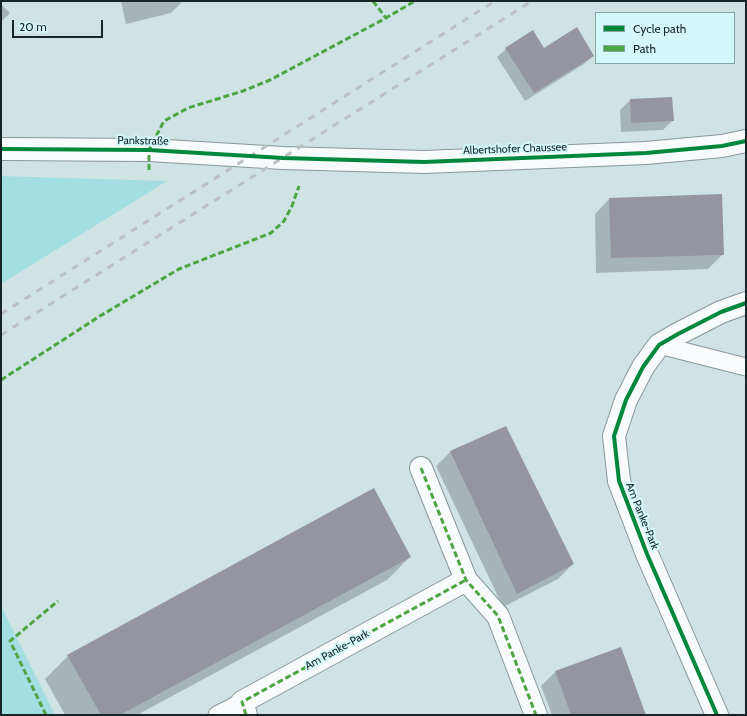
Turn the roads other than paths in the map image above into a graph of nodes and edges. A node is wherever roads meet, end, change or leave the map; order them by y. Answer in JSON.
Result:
{"nodes":[{"id":1,"x":746,"y":142,"type":"edge"},
{"id":2,"x":1,"y":149,"type":"edge"},
{"id":3,"x":284,"y":158,"type":"joint"},
{"id":4,"x":746,"y":303,"type":"edge"},
{"id":5,"x":660,"y":345,"type":"junction"},
{"id":6,"x":746,"y":367,"type":"edge"},
{"id":7,"x":421,"y":468,"type":"dead end"},
{"id":8,"x":466,"y":580,"type":"junction"},
{"id":9,"x":244,"y":708,"type":"edge"},
{"id":10,"x":217,"y":715,"type":"edge"},
{"id":11,"x":536,"y":715,"type":"edge"},
{"id":12,"x":717,"y":715,"type":"edge"}],
"edges":[{"from":1,"to":3,"type":"street","name":"Albertshofer Chaussee"},
{"from":2,"to":3,"type":"street","name":"Pankstraße"},
{"from":4,"to":5,"type":"street","name":"Am Panke-Park"},
{"from":5,"to":6,"type":"lane"},
{"from":5,"to":12,"type":"street","name":"Am Panke-Park"},
{"from":7,"to":8,"type":"street"},
{"from":8,"to":9,"type":"street","name":"Am Panke-Park"},
{"from":8,"to":11,"type":"street"},
{"from":9,"to":10,"type":"lane"}]}
